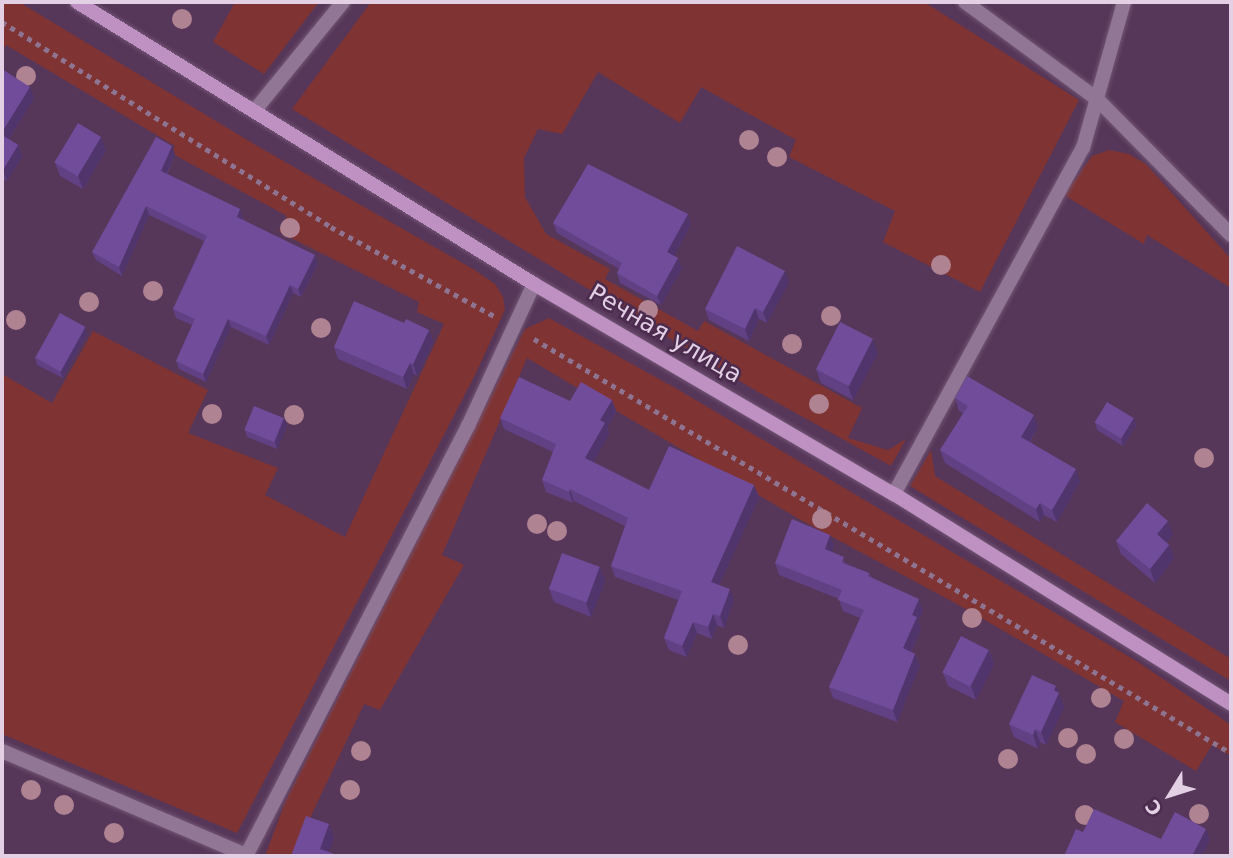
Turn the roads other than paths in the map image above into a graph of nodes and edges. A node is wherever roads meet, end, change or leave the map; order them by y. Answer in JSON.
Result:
{"nodes":[{"id":1,"x":78,"y":2,"type":"edge"},
{"id":2,"x":343,"y":2,"type":"edge"},
{"id":3,"x":965,"y":2,"type":"edge"},
{"id":4,"x":1124,"y":2,"type":"edge"},
{"id":5,"x":1097,"y":99,"type":"junction"},
{"id":6,"x":256,"y":110,"type":"junction"},
{"id":7,"x":1231,"y":235,"type":"edge"},
{"id":8,"x":534,"y":284,"type":"junction"},
{"id":9,"x":894,"y":494,"type":"junction"},
{"id":10,"x":1231,"y":704,"type":"edge"},
{"id":11,"x":2,"y":751,"type":"edge"},
{"id":12,"x":246,"y":855,"type":"edge"}],
"edges":[{"from":1,"to":6,"type":"street","name":"Речная улица"},
{"from":2,"to":6,"type":"street"},
{"from":3,"to":5,"type":"street"},
{"from":4,"to":5,"type":"street"},
{"from":5,"to":7,"type":"street"},
{"from":5,"to":9,"type":"street"},
{"from":6,"to":8,"type":"street","name":"Речная улица"},
{"from":8,"to":9,"type":"street","name":"Речная улица"},
{"from":8,"to":12,"type":"street"},
{"from":9,"to":10,"type":"street","name":"Речная улица"},
{"from":11,"to":12,"type":"street"}]}
